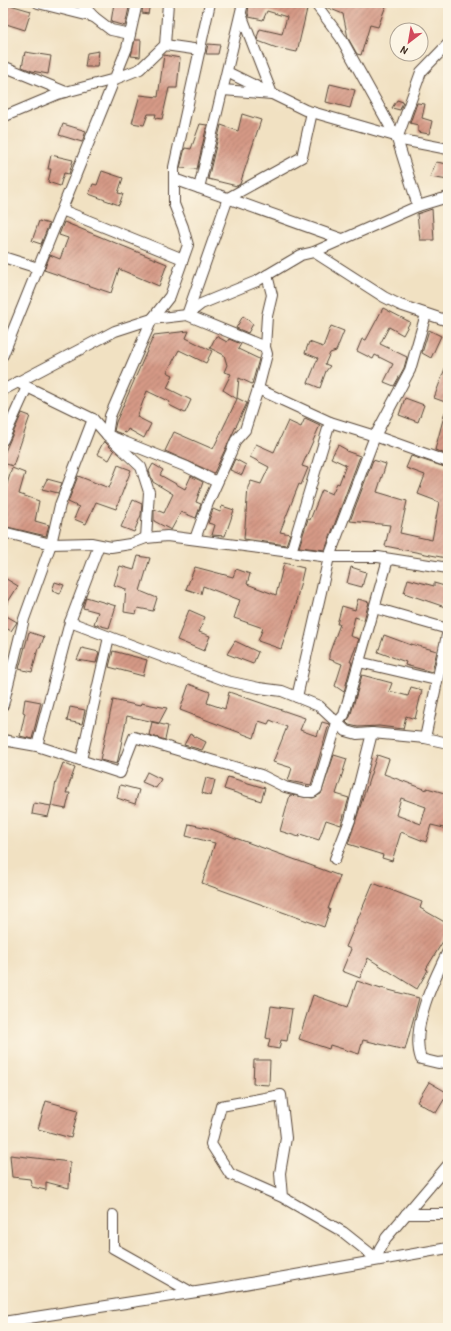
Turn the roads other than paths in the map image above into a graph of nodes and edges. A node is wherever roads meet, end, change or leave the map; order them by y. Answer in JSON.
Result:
{"nodes":[{"id":1,"x":38,"y":3,"type":"edge"},
{"id":2,"x":81,"y":3,"type":"edge"},
{"id":3,"x":137,"y":3,"type":"edge"},
{"id":4,"x":168,"y":3,"type":"edge"},
{"id":5,"x":210,"y":3,"type":"edge"},
{"id":6,"x":244,"y":3,"type":"edge"},
{"id":7,"x":315,"y":3,"type":"edge"},
{"id":8,"x":241,"y":14,"type":"junction"},
{"id":9,"x":94,"y":17,"type":"junction"},
{"id":10,"x":130,"y":34,"type":"junction"},
{"id":11,"x":448,"y":44,"type":"edge"},
{"id":12,"x":165,"y":45,"type":"junction"},
{"id":13,"x":200,"y":50,"type":"junction"},
{"id":14,"x":3,"y":66,"type":"edge"},
{"id":15,"x":227,"y":72,"type":"junction"},
{"id":16,"x":115,"y":79,"type":"junction"},
{"id":17,"x":223,"y":90,"type":"junction"},
{"id":18,"x":66,"y":92,"type":"junction"},
{"id":19,"x":272,"y":94,"type":"junction"},
{"id":20,"x":312,"y":112,"type":"junction"},
{"id":21,"x":3,"y":118,"type":"edge"},
{"id":22,"x":396,"y":137,"type":"junction"},
{"id":23,"x":448,"y":149,"type":"edge"},
{"id":24,"x":174,"y":178,"type":"junction"},
{"id":25,"x":199,"y":188,"type":"junction"},
{"id":26,"x":448,"y":197,"type":"edge"},
{"id":27,"x":228,"y":198,"type":"junction"},
{"id":28,"x":418,"y":206,"type":"junction"},
{"id":29,"x":62,"y":210,"type":"junction"},
{"id":30,"x":342,"y":239,"type":"junction"},
{"id":31,"x":314,"y":252,"type":"junction"},
{"id":32,"x":3,"y":257,"type":"edge"},
{"id":33,"x":183,"y":259,"type":"junction"},
{"id":34,"x":38,"y":268,"type":"junction"},
{"id":35,"x":267,"y":275,"type":"junction"},
{"id":36,"x":426,"y":314,"type":"junction"},
{"id":37,"x":187,"y":315,"type":"junction"},
{"id":38,"x":152,"y":319,"type":"junction"},
{"id":39,"x":448,"y":320,"type":"edge"},
{"id":40,"x":265,"y":348,"type":"junction"},
{"id":41,"x":3,"y":354,"type":"edge"},
{"id":42,"x":17,"y":382,"type":"junction"},
{"id":43,"x":27,"y":387,"type":"junction"},
{"id":44,"x":258,"y":389,"type":"junction"},
{"id":45,"x":3,"y":390,"type":"edge"},
{"id":46,"x":93,"y":419,"type":"junction"},
{"id":47,"x":330,"y":422,"type":"junction"},
{"id":48,"x":107,"y":434,"type":"junction"},
{"id":49,"x":375,"y":436,"type":"junction"},
{"id":50,"x":3,"y":440,"type":"edge"},
{"id":51,"x":448,"y":462,"type":"edge"},
{"id":52,"x":217,"y":482,"type":"junction"},
{"id":53,"x":3,"y":532,"type":"edge"},
{"id":54,"x":146,"y":538,"type":"junction"},
{"id":55,"x":194,"y":539,"type":"junction"},
{"id":56,"x":51,"y":544,"type":"junction"},
{"id":57,"x":99,"y":545,"type":"junction"},
{"id":58,"x":291,"y":552,"type":"junction"},
{"id":59,"x":329,"y":558,"type":"junction"},
{"id":60,"x":388,"y":559,"type":"junction"},
{"id":61,"x":448,"y":568,"type":"edge"},
{"id":62,"x":374,"y":608,"type":"junction"},
{"id":63,"x":70,"y":622,"type":"junction"},
{"id":64,"x":448,"y":629,"type":"edge"},
{"id":65,"x":109,"y":637,"type":"junction"},
{"id":66,"x":359,"y":662,"type":"junction"},
{"id":67,"x":436,"y":680,"type":"junction"},
{"id":68,"x":297,"y":697,"type":"junction"},
{"id":69,"x":3,"y":705,"type":"edge"},
{"id":70,"x":337,"y":723,"type":"junction"},
{"id":71,"x":372,"y":733,"type":"junction"},
{"id":72,"x":425,"y":738,"type":"junction"},
{"id":73,"x":3,"y":740,"type":"edge"},
{"id":74,"x":448,"y":743,"type":"edge"},
{"id":75,"x":37,"y":746,"type":"junction"},
{"id":76,"x":81,"y":760,"type":"junction"},
{"id":77,"x":335,"y":859,"type":"dead end"},
{"id":78,"x":448,"y":951,"type":"edge"},
{"id":79,"x":448,"y":1062,"type":"edge"},
{"id":80,"x":448,"y":1165,"type":"edge"},
{"id":81,"x":282,"y":1197,"type":"junction"},
{"id":82,"x":406,"y":1214,"type":"junction"},
{"id":83,"x":448,"y":1214,"type":"edge"},
{"id":84,"x":113,"y":1216,"type":"dead end"},
{"id":85,"x":448,"y":1248,"type":"edge"},
{"id":86,"x":378,"y":1259,"type":"junction"},
{"id":87,"x":191,"y":1292,"type":"junction"},
{"id":88,"x":3,"y":1322,"type":"edge"}],
"edges":[{"from":1,"to":9,"type":"street"},
{"from":2,"to":9,"type":"street"},
{"from":3,"to":10,"type":"street"},
{"from":4,"to":12,"type":"street"},
{"from":5,"to":13,"type":"street"},
{"from":6,"to":8,"type":"street"},
{"from":7,"to":22,"type":"street"},
{"from":8,"to":15,"type":"street"},
{"from":8,"to":19,"type":"street"},
{"from":9,"to":10,"type":"street"},
{"from":10,"to":16,"type":"street"},
{"from":11,"to":22,"type":"street"},
{"from":12,"to":13,"type":"street"},
{"from":12,"to":16,"type":"street"},
{"from":13,"to":24,"type":"street"},
{"from":14,"to":18,"type":"street"},
{"from":15,"to":17,"type":"street"},
{"from":15,"to":19,"type":"street"},
{"from":16,"to":18,"type":"street"},
{"from":16,"to":29,"type":"street"},
{"from":17,"to":19,"type":"street"},
{"from":17,"to":25,"type":"street"},
{"from":18,"to":21,"type":"street"},
{"from":19,"to":20,"type":"street"},
{"from":20,"to":22,"type":"street"},
{"from":20,"to":27,"type":"street"},
{"from":22,"to":23,"type":"street"},
{"from":22,"to":28,"type":"street"},
{"from":24,"to":25,"type":"street"},
{"from":24,"to":33,"type":"street"},
{"from":25,"to":27,"type":"street"},
{"from":26,"to":28,"type":"street"},
{"from":27,"to":30,"type":"street"},
{"from":27,"to":37,"type":"street"},
{"from":28,"to":30,"type":"street"},
{"from":29,"to":33,"type":"street"},
{"from":29,"to":34,"type":"street"},
{"from":30,"to":31,"type":"street"},
{"from":31,"to":35,"type":"street"},
{"from":31,"to":36,"type":"street"},
{"from":32,"to":34,"type":"street"},
{"from":33,"to":38,"type":"street"},
{"from":34,"to":41,"type":"street"},
{"from":35,"to":37,"type":"street"},
{"from":35,"to":40,"type":"street"},
{"from":36,"to":39,"type":"street"},
{"from":36,"to":49,"type":"street"},
{"from":37,"to":38,"type":"street"},
{"from":37,"to":40,"type":"street"},
{"from":38,"to":42,"type":"street"},
{"from":38,"to":48,"type":"street"},
{"from":40,"to":44,"type":"street"},
{"from":42,"to":43,"type":"street"},
{"from":42,"to":45,"type":"street"},
{"from":43,"to":46,"type":"street"},
{"from":43,"to":50,"type":"street"},
{"from":44,"to":47,"type":"street"},
{"from":44,"to":52,"type":"street"},
{"from":46,"to":48,"type":"street"},
{"from":46,"to":56,"type":"street"},
{"from":47,"to":49,"type":"street"},
{"from":47,"to":58,"type":"street"},
{"from":48,"to":52,"type":"street"},
{"from":48,"to":54,"type":"street"},
{"from":49,"to":51,"type":"street"},
{"from":49,"to":59,"type":"street"},
{"from":52,"to":55,"type":"street"},
{"from":53,"to":56,"type":"street"},
{"from":54,"to":55,"type":"street"},
{"from":54,"to":57,"type":"street"},
{"from":55,"to":58,"type":"street"},
{"from":56,"to":57,"type":"street"},
{"from":56,"to":69,"type":"street"},
{"from":57,"to":63,"type":"street"},
{"from":58,"to":59,"type":"street"},
{"from":59,"to":60,"type":"street"},
{"from":59,"to":68,"type":"street"},
{"from":60,"to":61,"type":"street"},
{"from":60,"to":62,"type":"street"},
{"from":62,"to":64,"type":"street"},
{"from":62,"to":66,"type":"street"},
{"from":63,"to":65,"type":"street"},
{"from":63,"to":75,"type":"street"},
{"from":64,"to":67,"type":"street"},
{"from":65,"to":68,"type":"street"},
{"from":65,"to":76,"type":"street"},
{"from":66,"to":67,"type":"street"},
{"from":66,"to":70,"type":"street"},
{"from":67,"to":72,"type":"street"},
{"from":68,"to":70,"type":"street"},
{"from":70,"to":71,"type":"street"},
{"from":70,"to":76,"type":"street"},
{"from":71,"to":72,"type":"street"},
{"from":71,"to":77,"type":"street"},
{"from":72,"to":74,"type":"street"},
{"from":73,"to":75,"type":"street"},
{"from":75,"to":76,"type":"street"},
{"from":78,"to":79,"type":"street"},
{"from":80,"to":82,"type":"street"},
{"from":81,"to":81,"type":"street"},
{"from":81,"to":86,"type":"street"},
{"from":82,"to":83,"type":"street"},
{"from":82,"to":86,"type":"street"},
{"from":84,"to":87,"type":"street"},
{"from":85,"to":86,"type":"street"},
{"from":86,"to":87,"type":"street"},
{"from":87,"to":88,"type":"street"}]}
